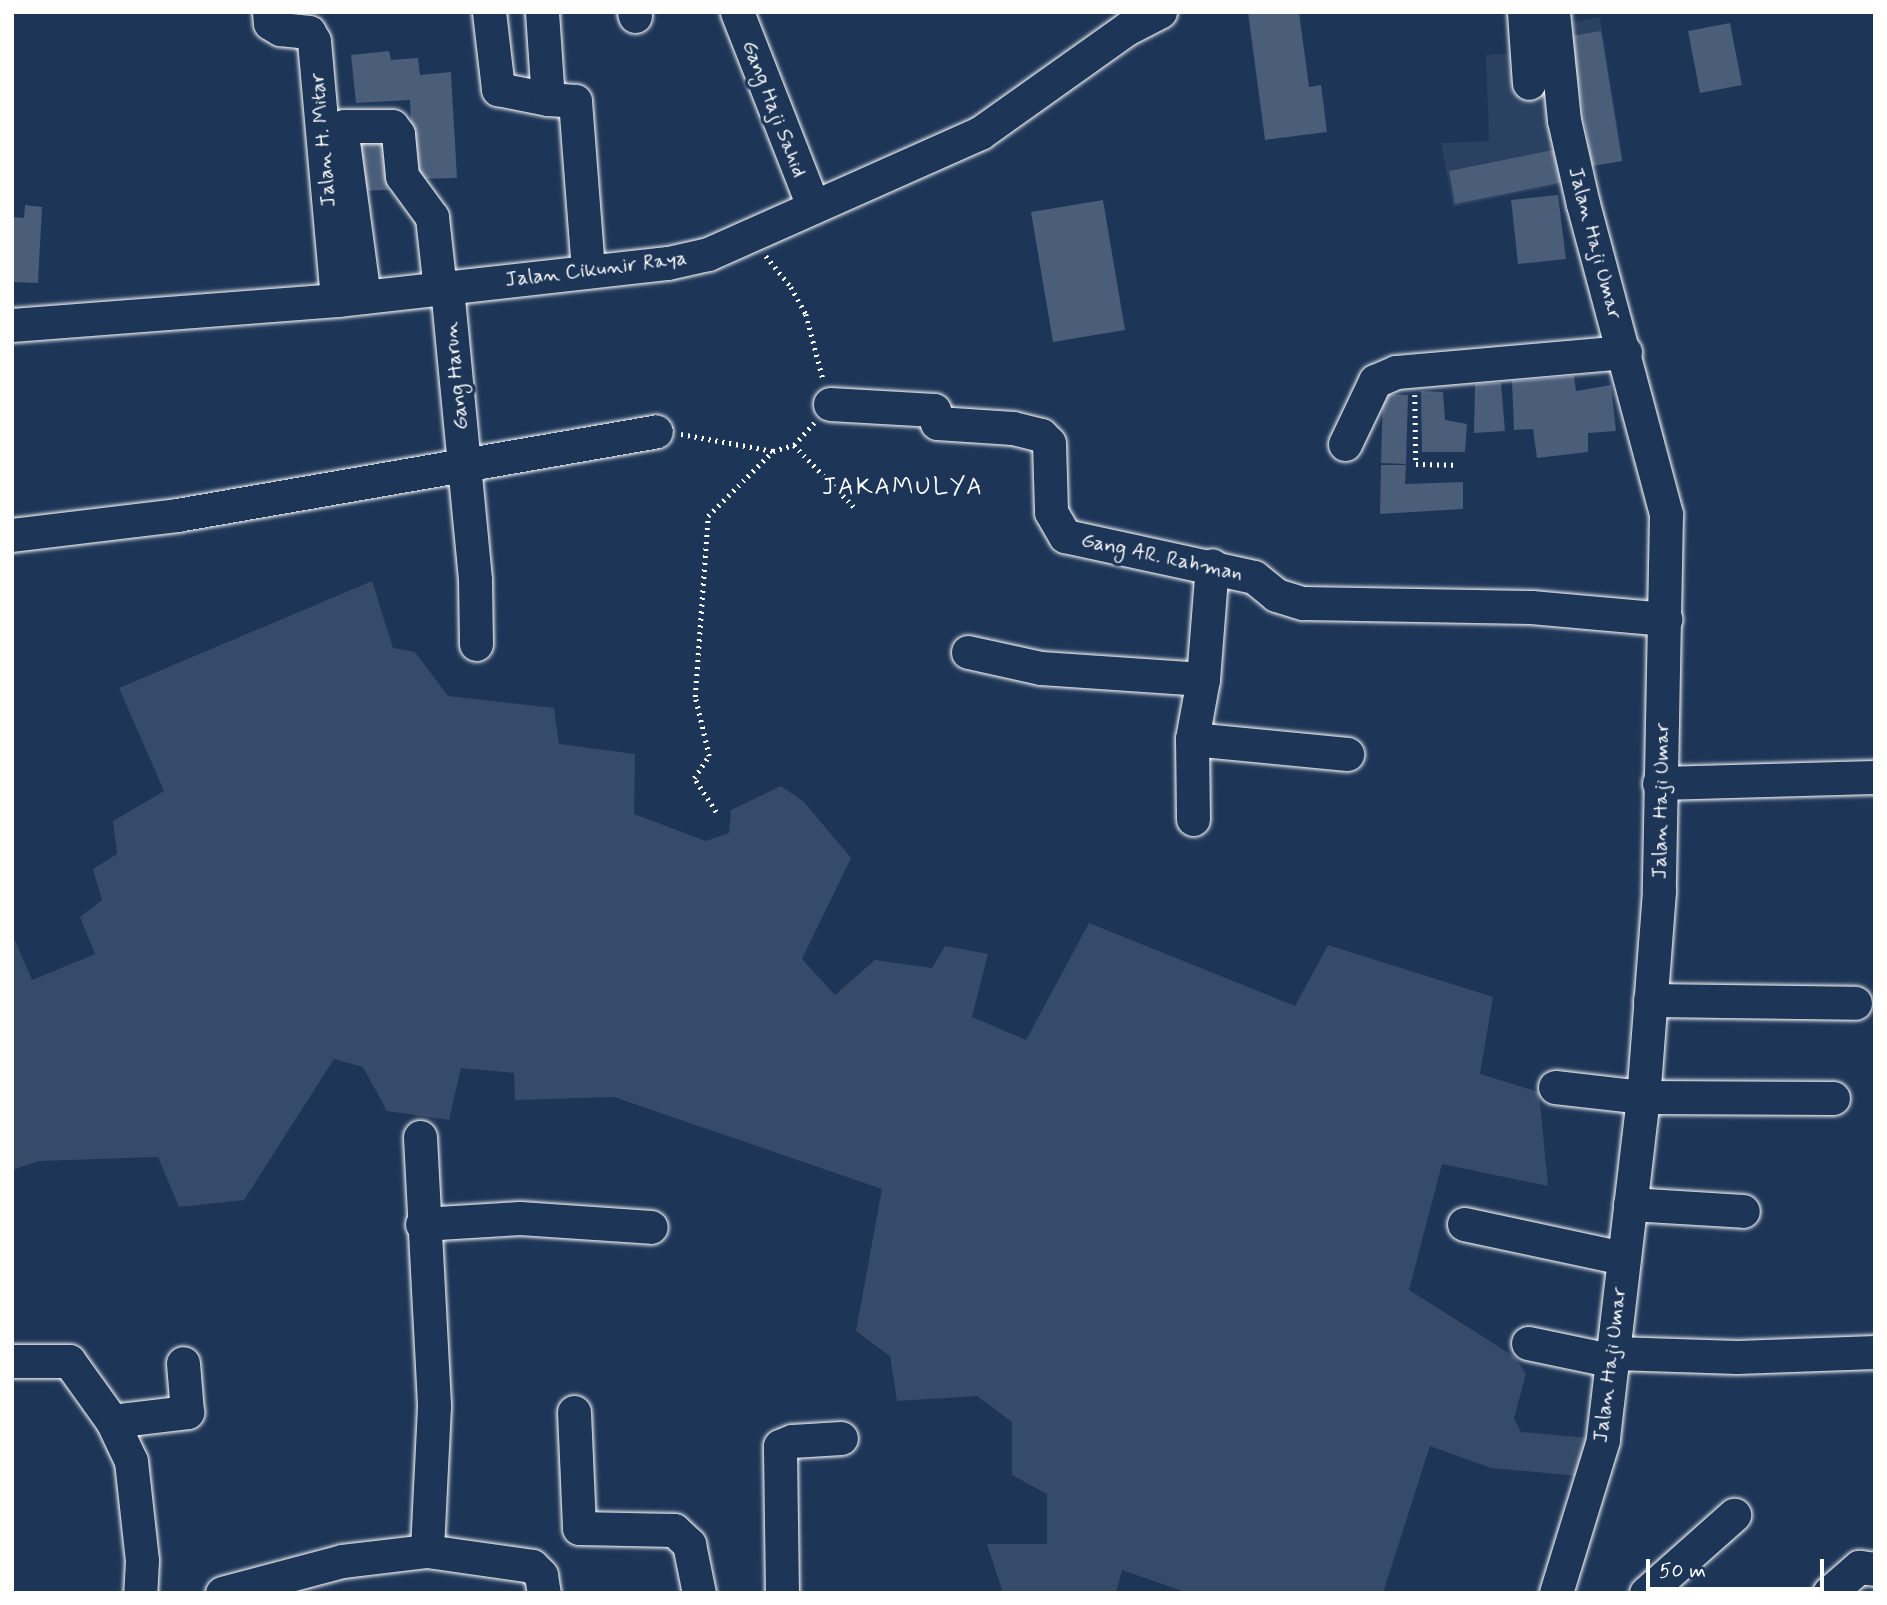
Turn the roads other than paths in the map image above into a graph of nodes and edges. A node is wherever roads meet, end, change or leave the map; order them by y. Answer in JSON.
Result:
{"nodes":[{"id":1,"x":269,"y":12,"type":"edge"},
{"id":2,"x":489,"y":12,"type":"edge"},
{"id":3,"x":542,"y":12,"type":"edge"},
{"id":4,"x":737,"y":12,"type":"edge"},
{"id":5,"x":1160,"y":12,"type":"edge"},
{"id":6,"x":1524,"y":12,"type":"edge"},
{"id":7,"x":1553,"y":12,"type":"edge"},
{"id":8,"x":1529,"y":83,"type":"dead end"},
{"id":9,"x":548,"y":99,"type":"junction"},
{"id":10,"x":813,"y":206,"type":"junction"},
{"id":11,"x":589,"y":271,"type":"junction"},
{"id":12,"x":443,"y":288,"type":"junction"},
{"id":13,"x":350,"y":299,"type":"junction"},
{"id":14,"x":12,"y":325,"type":"edge"},
{"id":15,"x":1625,"y":352,"type":"junction"},
{"id":16,"x":830,"y":404,"type":"road end"},
{"id":17,"x":656,"y":431,"type":"road end"},
{"id":18,"x":1345,"y":444,"type":"dead end"},
{"id":19,"x":464,"y":465,"type":"junction"},
{"id":20,"x":12,"y":535,"type":"edge"},
{"id":21,"x":1212,"y":565,"type":"junction"},
{"id":22,"x":1665,"y":619,"type":"junction"},
{"id":23,"x":476,"y":644,"type":"dead end"},
{"id":24,"x":968,"y":652,"type":"dead end"},
{"id":25,"x":1203,"y":679,"type":"junction"},
{"id":26,"x":1192,"y":739,"type":"junction"},
{"id":27,"x":1347,"y":754,"type":"dead end"},
{"id":28,"x":1875,"y":777,"type":"edge"},
{"id":29,"x":1659,"y":783,"type":"junction"},
{"id":30,"x":1192,"y":819,"type":"dead end"},
{"id":31,"x":1650,"y":1000,"type":"junction"},
{"id":32,"x":1855,"y":1003,"type":"dead end"},
{"id":33,"x":1555,"y":1087,"type":"dead end"},
{"id":34,"x":1643,"y":1097,"type":"junction"},
{"id":35,"x":1833,"y":1098,"type":"dead end"},
{"id":36,"x":420,"y":1137,"type":"dead end"},
{"id":37,"x":1630,"y":1205,"type":"junction"},
{"id":38,"x":1743,"y":1211,"type":"dead end"},
{"id":39,"x":422,"y":1224,"type":"junction"},
{"id":40,"x":1464,"y":1224,"type":"dead end"},
{"id":41,"x":651,"y":1227,"type":"dead end"},
{"id":42,"x":1622,"y":1258,"type":"junction"},
{"id":43,"x":1528,"y":1343,"type":"dead end"},
{"id":44,"x":1875,"y":1352,"type":"edge"},
{"id":45,"x":1614,"y":1357,"type":"junction"},
{"id":46,"x":12,"y":1361,"type":"edge"},
{"id":47,"x":183,"y":1363,"type":"dead end"},
{"id":48,"x":574,"y":1412,"type":"dead end"},
{"id":49,"x":112,"y":1421,"type":"junction"},
{"id":50,"x":841,"y":1438,"type":"dead end"},
{"id":51,"x":1734,"y":1515,"type":"dead end"},
{"id":52,"x":428,"y":1551,"type":"junction"},
{"id":53,"x":1875,"y":1569,"type":"edge"},
{"id":54,"x":1562,"y":1590,"type":"edge"},
{"id":55,"x":140,"y":1593,"type":"edge"},
{"id":56,"x":222,"y":1593,"type":"edge"},
{"id":57,"x":544,"y":1593,"type":"edge"},
{"id":58,"x":699,"y":1593,"type":"edge"},
{"id":59,"x":782,"y":1593,"type":"edge"},
{"id":60,"x":1646,"y":1593,"type":"edge"},
{"id":61,"x":1829,"y":1593,"type":"edge"}],
"edges":[{"from":1,"to":13,"type":"street","name":"Jalan H. Mitar"},
{"from":2,"to":9,"type":"street"},
{"from":3,"to":9,"type":"street"},
{"from":4,"to":10,"type":"street","name":"Gang Haji Sahid"},
{"from":5,"to":10,"type":"street","name":"Jalan Cikunir Raya"},
{"from":6,"to":8,"type":"street"},
{"from":7,"to":15,"type":"street","name":"Jalan Haji Umar"},
{"from":9,"to":11,"type":"street"},
{"from":10,"to":11,"type":"street","name":"Jalan Cikunir Raya"},
{"from":11,"to":12,"type":"street","name":"Jalan Cikunir Raya"},
{"from":12,"to":13,"type":"street","name":"Jalan Cikunir Raya"},
{"from":12,"to":13,"type":"street","name":"Gang Harun"},
{"from":12,"to":19,"type":"street","name":"Gang Harun"},
{"from":13,"to":14,"type":"street","name":"Jalan Cikunir Raya"},
{"from":15,"to":18,"type":"street"},
{"from":15,"to":22,"type":"street","name":"Jalan Haji Umar"},
{"from":16,"to":21,"type":"street","name":"Gang AR. Rahman"},
{"from":17,"to":19,"type":"street"},
{"from":19,"to":20,"type":"street"},
{"from":19,"to":23,"type":"street","name":"Gang Harun"},
{"from":21,"to":22,"type":"street","name":"Gang AR. Rahman"},
{"from":21,"to":25,"type":"street"},
{"from":22,"to":29,"type":"street","name":"Jalan Haji Umar"},
{"from":24,"to":25,"type":"street"},
{"from":25,"to":26,"type":"street"},
{"from":26,"to":27,"type":"street"},
{"from":26,"to":30,"type":"street"},
{"from":28,"to":29,"type":"street"},
{"from":29,"to":31,"type":"street","name":"Jalan Haji Umar"},
{"from":31,"to":32,"type":"street"},
{"from":31,"to":34,"type":"street","name":"Jalan Haji Umar"},
{"from":33,"to":34,"type":"street"},
{"from":34,"to":35,"type":"street"},
{"from":34,"to":37,"type":"street","name":"Jalan Haji Umar"},
{"from":36,"to":39,"type":"street"},
{"from":37,"to":38,"type":"street"},
{"from":37,"to":42,"type":"street","name":"Jalan Haji Umar"},
{"from":39,"to":41,"type":"street"},
{"from":39,"to":52,"type":"street"},
{"from":40,"to":42,"type":"street"},
{"from":42,"to":45,"type":"street","name":"Jalan Haji Umar"},
{"from":43,"to":45,"type":"street"},
{"from":44,"to":45,"type":"street"},
{"from":45,"to":54,"type":"street","name":"Jalan Haji Umar"},
{"from":46,"to":49,"type":"street"},
{"from":47,"to":49,"type":"street"},
{"from":48,"to":58,"type":"street"},
{"from":49,"to":55,"type":"street"},
{"from":50,"to":59,"type":"street"},
{"from":51,"to":60,"type":"street"},
{"from":52,"to":56,"type":"street"},
{"from":52,"to":57,"type":"street"},
{"from":53,"to":61,"type":"street"}]}
